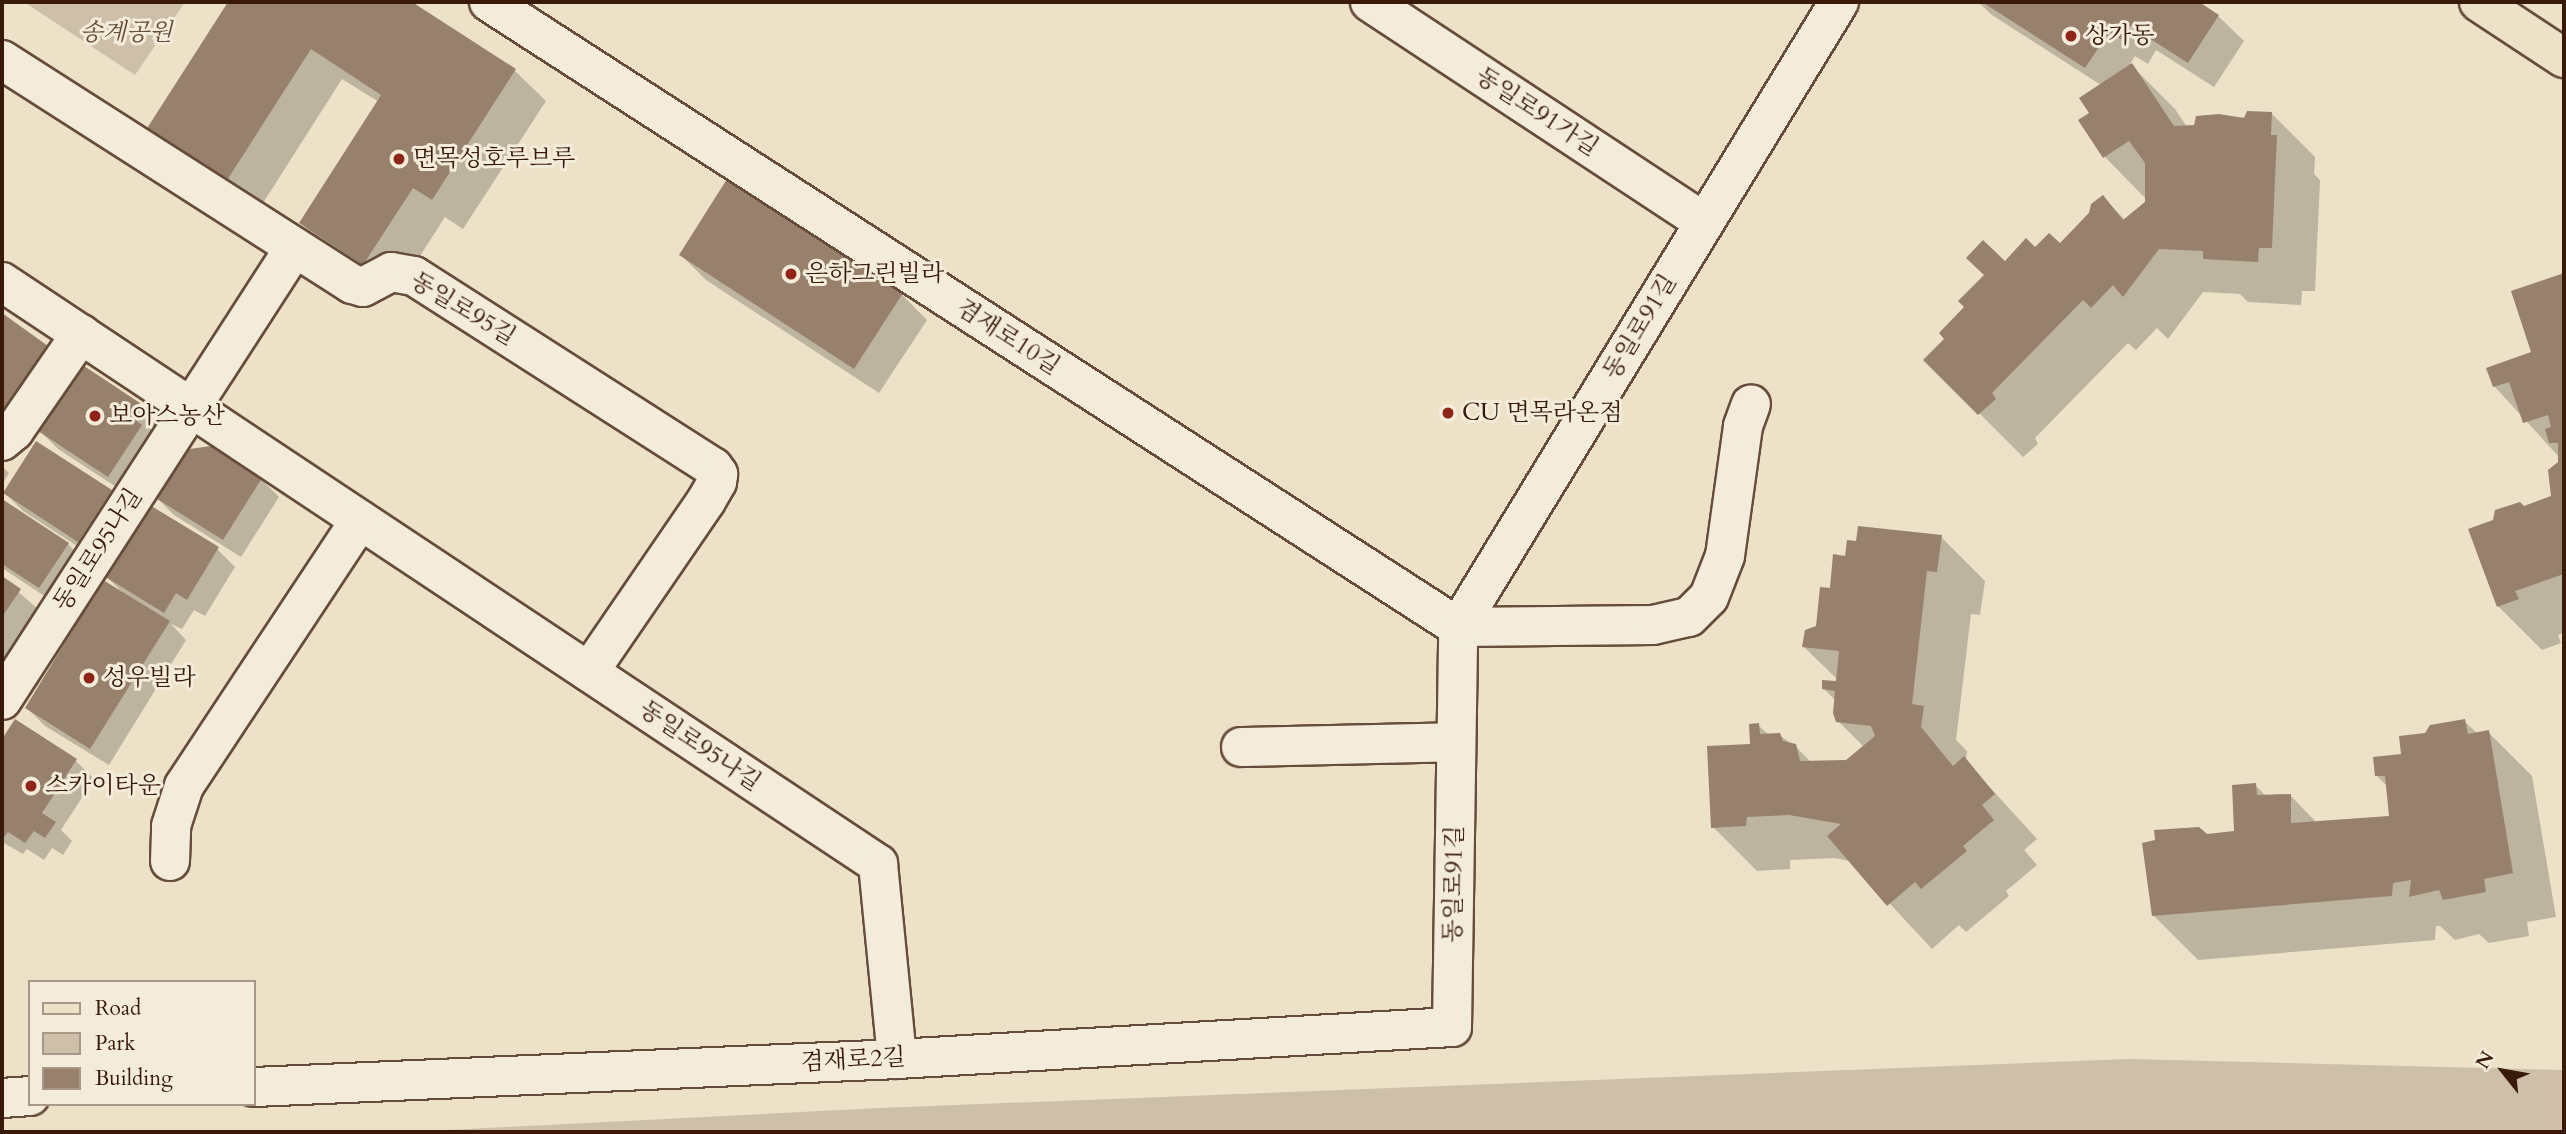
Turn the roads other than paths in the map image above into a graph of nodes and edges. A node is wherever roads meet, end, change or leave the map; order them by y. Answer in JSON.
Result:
{"nodes":[{"id":1,"x":489,"y":2,"type":"edge"},
{"id":2,"x":1370,"y":2,"type":"edge"},
{"id":3,"x":1839,"y":2,"type":"edge"},
{"id":4,"x":2479,"y":2,"type":"edge"},
{"id":5,"x":2564,"y":58,"type":"edge"},
{"id":6,"x":2,"y":60,"type":"edge"},
{"id":7,"x":1704,"y":222,"type":"junction"},
{"id":8,"x":295,"y":247,"type":"junction"},
{"id":9,"x":2,"y":282,"type":"edge"},
{"id":10,"x":81,"y":334,"type":"junction"},
{"id":11,"x":1751,"y":404,"type":"dead end"},
{"id":12,"x":190,"y":407,"type":"junction"},
{"id":13,"x":2,"y":440,"type":"edge"},
{"id":14,"x":360,"y":520,"type":"junction"},
{"id":15,"x":1458,"y":626,"type":"junction"},
{"id":16,"x":589,"y":672,"type":"junction"},
{"id":17,"x":3,"y":695,"type":"edge"},
{"id":18,"x":1456,"y":742,"type":"junction"},
{"id":19,"x":1241,"y":747,"type":"dead end"},
{"id":20,"x":170,"y":861,"type":"dead end"},
{"id":21,"x":1452,"y":1027,"type":"joint"},
{"id":22,"x":897,"y":1059,"type":"junction"},
{"id":23,"x":256,"y":1087,"type":"edge"},
{"id":24,"x":28,"y":1096,"type":"edge"},
{"id":25,"x":2,"y":1098,"type":"edge"}],
"edges":[{"from":1,"to":15,"type":"street","name":"겸재로10길"},
{"from":2,"to":7,"type":"street","name":"동일로91가길"},
{"from":3,"to":7,"type":"street","name":"동일로91길"},
{"from":4,"to":5,"type":"main road"},
{"from":6,"to":8,"type":"street","name":"동일로95길"},
{"from":7,"to":15,"type":"street","name":"동일로91길"},
{"from":8,"to":12,"type":"street","name":"동일로95나길"},
{"from":8,"to":16,"type":"street","name":"동일로95길"},
{"from":9,"to":10,"type":"street","name":"동일로95나길"},
{"from":10,"to":12,"type":"street","name":"동일로95나길"},
{"from":10,"to":13,"type":"street"},
{"from":11,"to":15,"type":"street"},
{"from":12,"to":14,"type":"street","name":"동일로95나길"},
{"from":12,"to":17,"type":"street","name":"동일로95나길"},
{"from":14,"to":16,"type":"street","name":"동일로95나길"},
{"from":14,"to":20,"type":"street"},
{"from":15,"to":18,"type":"street","name":"동일로91길"},
{"from":16,"to":22,"type":"street","name":"동일로95나길"},
{"from":18,"to":19,"type":"street"},
{"from":18,"to":21,"type":"street","name":"동일로91길"},
{"from":21,"to":22,"type":"street","name":"겸재로2길"},
{"from":22,"to":23,"type":"street","name":"겸재로2길"},
{"from":24,"to":25,"type":"street"}]}
